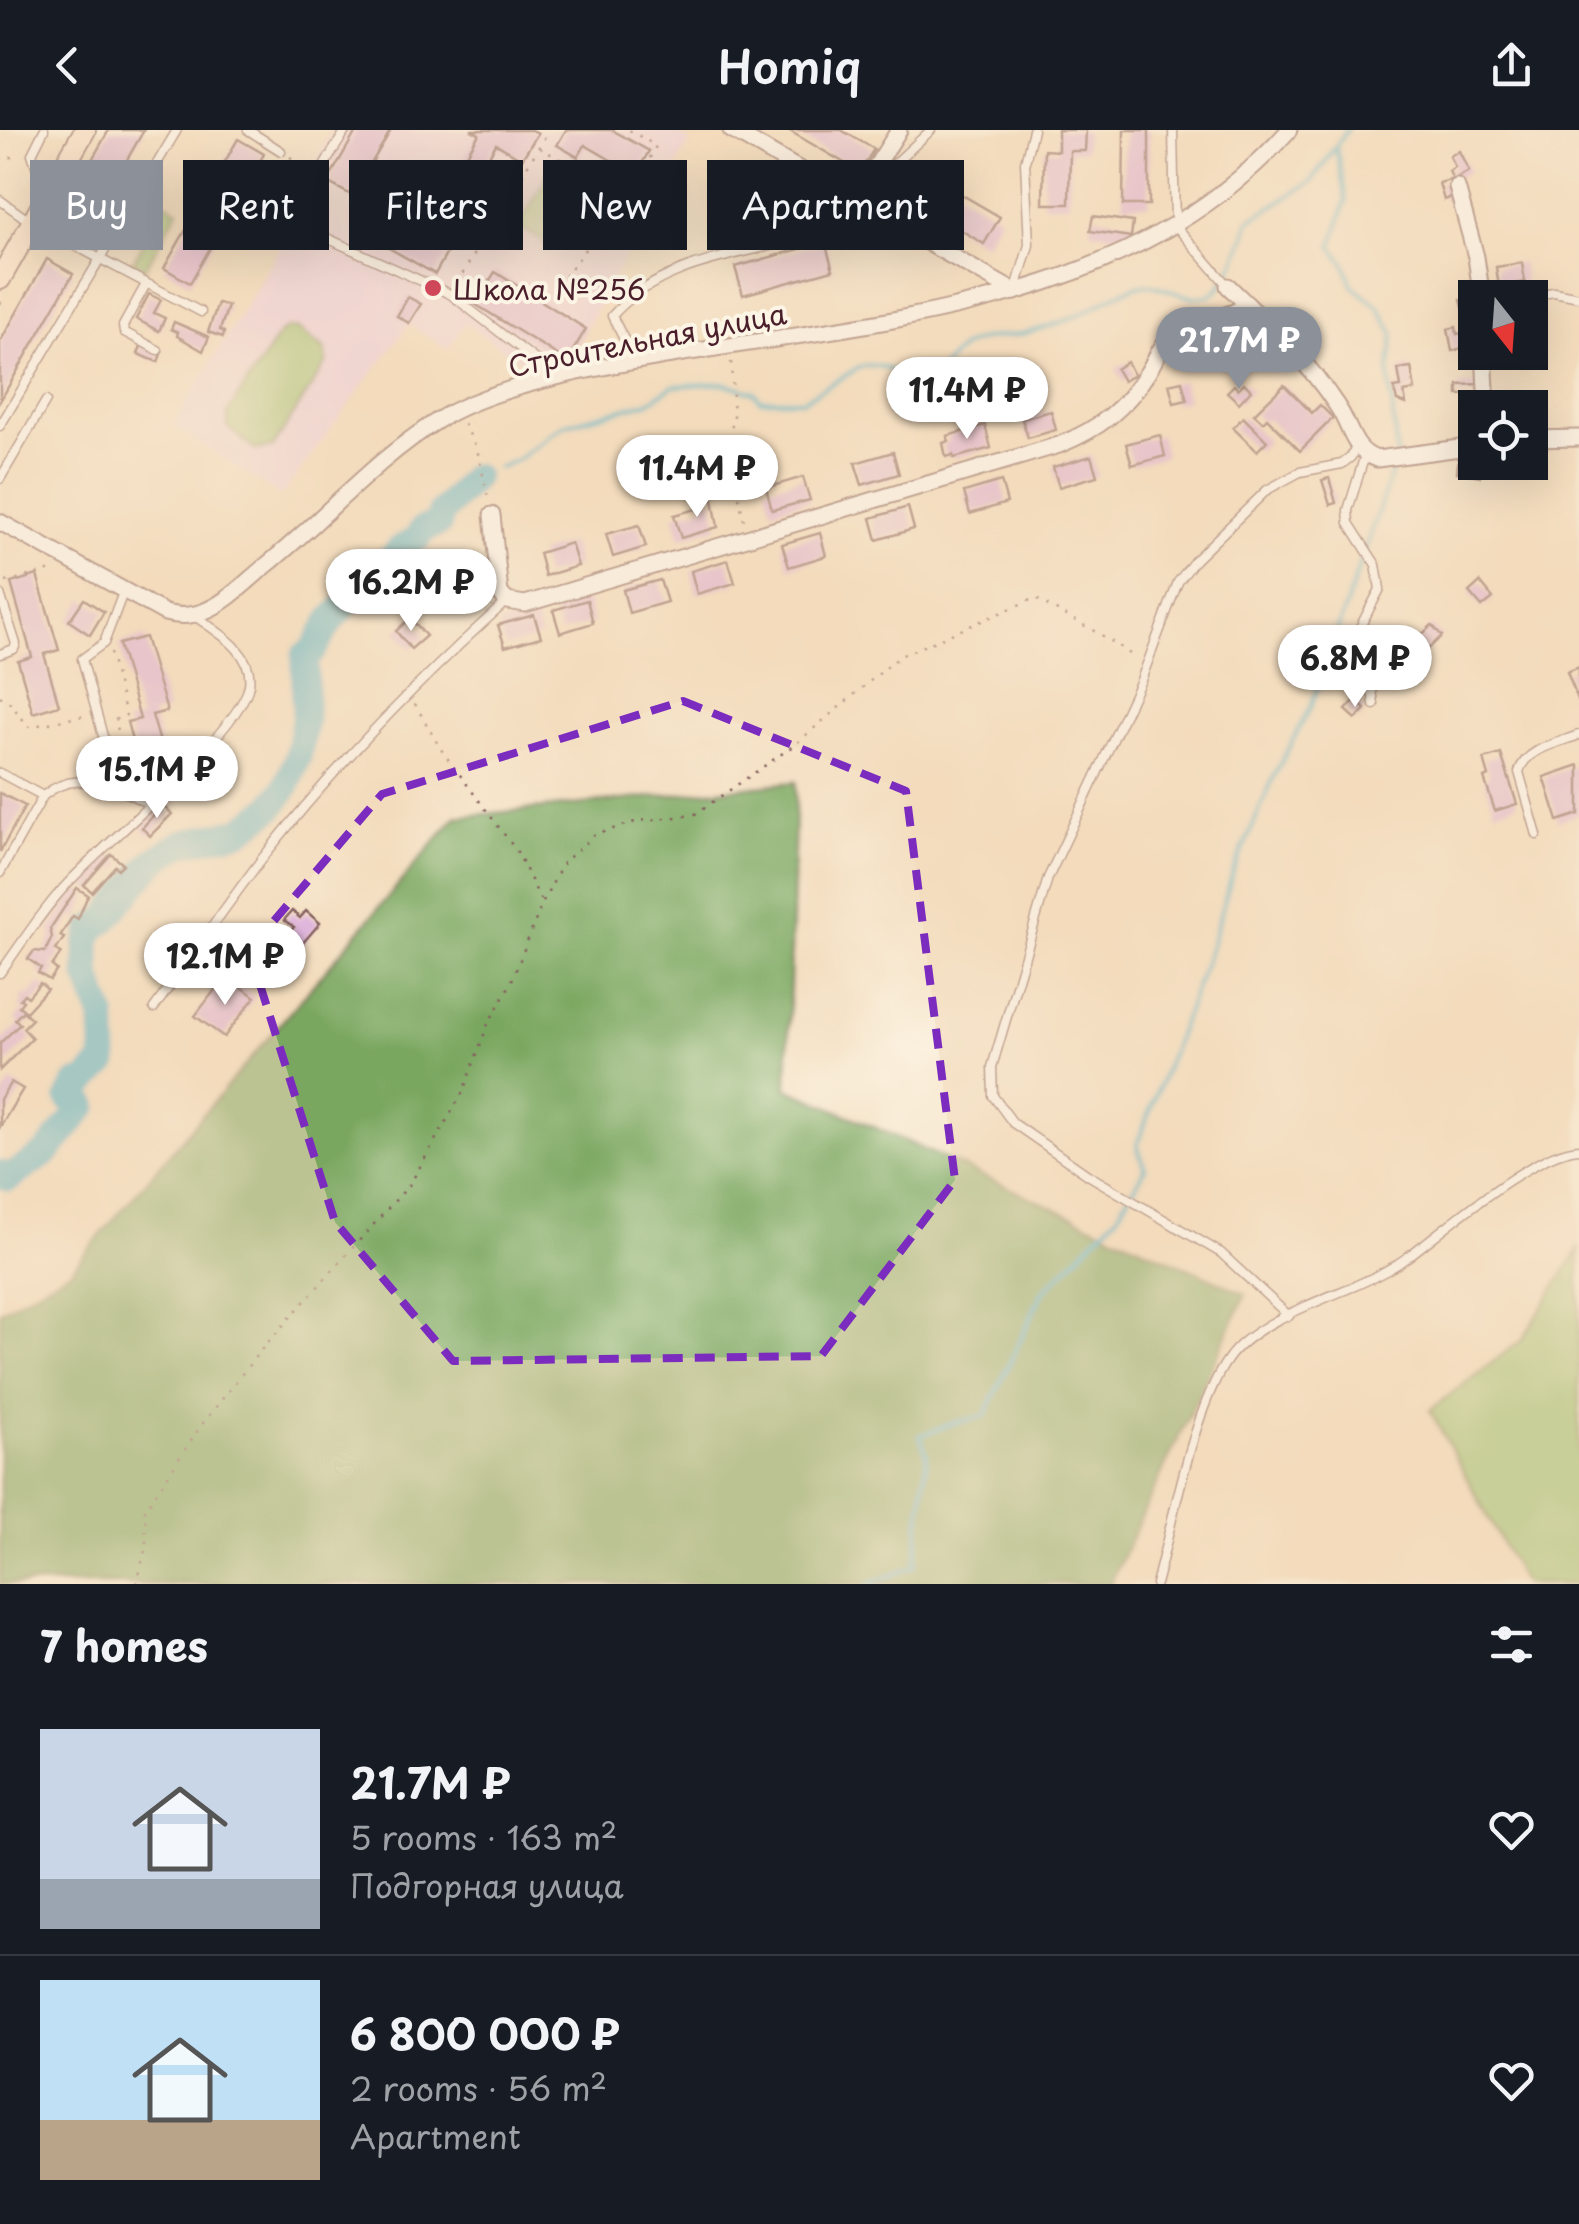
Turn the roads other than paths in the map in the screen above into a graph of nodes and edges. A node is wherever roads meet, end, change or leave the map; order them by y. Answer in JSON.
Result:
{"nodes":[{"id":1,"x":44,"y":130,"type":"edge"},
{"id":2,"x":85,"y":130,"type":"edge"},
{"id":3,"x":177,"y":130,"type":"edge"},
{"id":4,"x":248,"y":130,"type":"edge"},
{"id":5,"x":346,"y":130,"type":"edge"},
{"id":6,"x":730,"y":130,"type":"edge"},
{"id":7,"x":899,"y":130,"type":"edge"},
{"id":8,"x":931,"y":130,"type":"edge"},
{"id":9,"x":1033,"y":130,"type":"edge"},
{"id":10,"x":1174,"y":130,"type":"edge"},
{"id":11,"x":1289,"y":130,"type":"edge"},
{"id":12,"x":281,"y":150,"type":"road end"},
{"id":13,"x":34,"y":160,"type":"edge"},
{"id":14,"x":68,"y":160,"type":"edge"},
{"id":15,"x":783,"y":160,"type":"edge"},
{"id":16,"x":884,"y":160,"type":"edge"},
{"id":17,"x":903,"y":160,"type":"edge"},
{"id":18,"x":1457,"y":187,"type":"dead end"},
{"id":19,"x":0,"y":200,"type":"edge"},
{"id":20,"x":30,"y":222,"type":"edge"},
{"id":21,"x":1175,"y":225,"type":"junction"},
{"id":22,"x":30,"y":226,"type":"edge"},
{"id":23,"x":84,"y":250,"type":"edge"},
{"id":24,"x":754,"y":250,"type":"edge"},
{"id":25,"x":942,"y":250,"type":"edge"},
{"id":26,"x":100,"y":258,"type":"junction"},
{"id":27,"x":0,"y":279,"type":"edge"},
{"id":28,"x":1222,"y":280,"type":"joint"},
{"id":29,"x":1479,"y":280,"type":"edge"},
{"id":30,"x":146,"y":284,"type":"junction"},
{"id":31,"x":1016,"y":292,"type":"junction"},
{"id":32,"x":1548,"y":293,"type":"edge"},
{"id":33,"x":1579,"y":297,"type":"edge"},
{"id":34,"x":1248,"y":305,"type":"junction"},
{"id":35,"x":200,"y":312,"type":"dead end"},
{"id":36,"x":158,"y":350,"type":"dead end"},
{"id":37,"x":624,"y":363,"type":"junction"},
{"id":38,"x":547,"y":382,"type":"junction"},
{"id":39,"x":46,"y":401,"type":"dead end"},
{"id":40,"x":0,"y":426,"type":"edge"},
{"id":41,"x":1579,"y":438,"type":"edge"},
{"id":42,"x":1548,"y":439,"type":"edge"},
{"id":43,"x":1458,"y":448,"type":"edge"},
{"id":44,"x":1360,"y":451,"type":"junction"},
{"id":45,"x":0,"y":479,"type":"edge"},
{"id":46,"x":492,"y":515,"type":"dead end"},
{"id":47,"x":0,"y":522,"type":"edge"},
{"id":48,"x":124,"y":590,"type":"junction"},
{"id":49,"x":0,"y":594,"type":"edge"},
{"id":50,"x":507,"y":601,"type":"junction"},
{"id":51,"x":192,"y":614,"type":"junction"},
{"id":52,"x":0,"y":654,"type":"edge"},
{"id":53,"x":1374,"y":705,"type":"dead end"},
{"id":54,"x":1579,"y":735,"type":"edge"},
{"id":55,"x":0,"y":773,"type":"edge"},
{"id":56,"x":116,"y":788,"type":"junction"},
{"id":57,"x":44,"y":796,"type":"junction"},
{"id":58,"x":149,"y":804,"type":"junction"},
{"id":59,"x":1537,"y":835,"type":"dead end"},
{"id":60,"x":0,"y":873,"type":"edge"},
{"id":61,"x":0,"y":973,"type":"edge"},
{"id":62,"x":154,"y":1008,"type":"dead end"},
{"id":63,"x":1579,"y":1149,"type":"edge"},
{"id":64,"x":1289,"y":1316,"type":"junction"},
{"id":65,"x":1156,"y":1584,"type":"edge"}],
"edges":[{"from":1,"to":13,"type":"lane"},
{"from":2,"to":14,"type":"street"},
{"from":3,"to":26,"type":"lane"},
{"from":4,"to":12,"type":"lane"},
{"from":5,"to":38,"type":"lane"},
{"from":6,"to":15,"type":"street"},
{"from":7,"to":16,"type":"street"},
{"from":8,"to":17,"type":"lane"},
{"from":9,"to":31,"type":"lane"},
{"from":10,"to":21,"type":"lane"},
{"from":11,"to":21,"type":"street","name":"Строительная улица"},
{"from":18,"to":29,"type":"street"},
{"from":19,"to":20,"type":"lane"},
{"from":21,"to":28,"type":"lane"},
{"from":21,"to":31,"type":"street","name":"Строительная улица"},
{"from":22,"to":27,"type":"street"},
{"from":23,"to":26,"type":"lane"},
{"from":24,"to":37,"type":"lane"},
{"from":25,"to":31,"type":"street"},
{"from":26,"to":30,"type":"lane"},
{"from":26,"to":40,"type":"lane"},
{"from":28,"to":34,"type":"street"},
{"from":30,"to":35,"type":"lane"},
{"from":30,"to":36,"type":"lane"},
{"from":31,"to":37,"type":"street","name":"Строительная улица"},
{"from":32,"to":33,"type":"lane"},
{"from":34,"to":44,"type":"street"},
{"from":34,"to":50,"type":"street"},
{"from":37,"to":38,"type":"street","name":"Строительная улица"},
{"from":38,"to":51,"type":"street","name":"Строительная улица"},
{"from":39,"to":45,"type":"lane"},
{"from":41,"to":42,"type":"street"},
{"from":43,"to":44,"type":"street"},
{"from":44,"to":53,"type":"lane"},
{"from":44,"to":64,"type":"lane"},
{"from":46,"to":50,"type":"street"},
{"from":47,"to":48,"type":"street"},
{"from":48,"to":51,"type":"street"},
{"from":48,"to":56,"type":"lane"},
{"from":49,"to":52,"type":"lane"},
{"from":50,"to":62,"type":"lane"},
{"from":51,"to":58,"type":"lane"},
{"from":54,"to":59,"type":"lane"},
{"from":55,"to":57,"type":"lane"},
{"from":56,"to":57,"type":"lane"},
{"from":56,"to":58,"type":"lane"},
{"from":57,"to":60,"type":"lane"},
{"from":58,"to":61,"type":"lane"},
{"from":63,"to":64,"type":"lane"},
{"from":64,"to":65,"type":"lane"}]}
